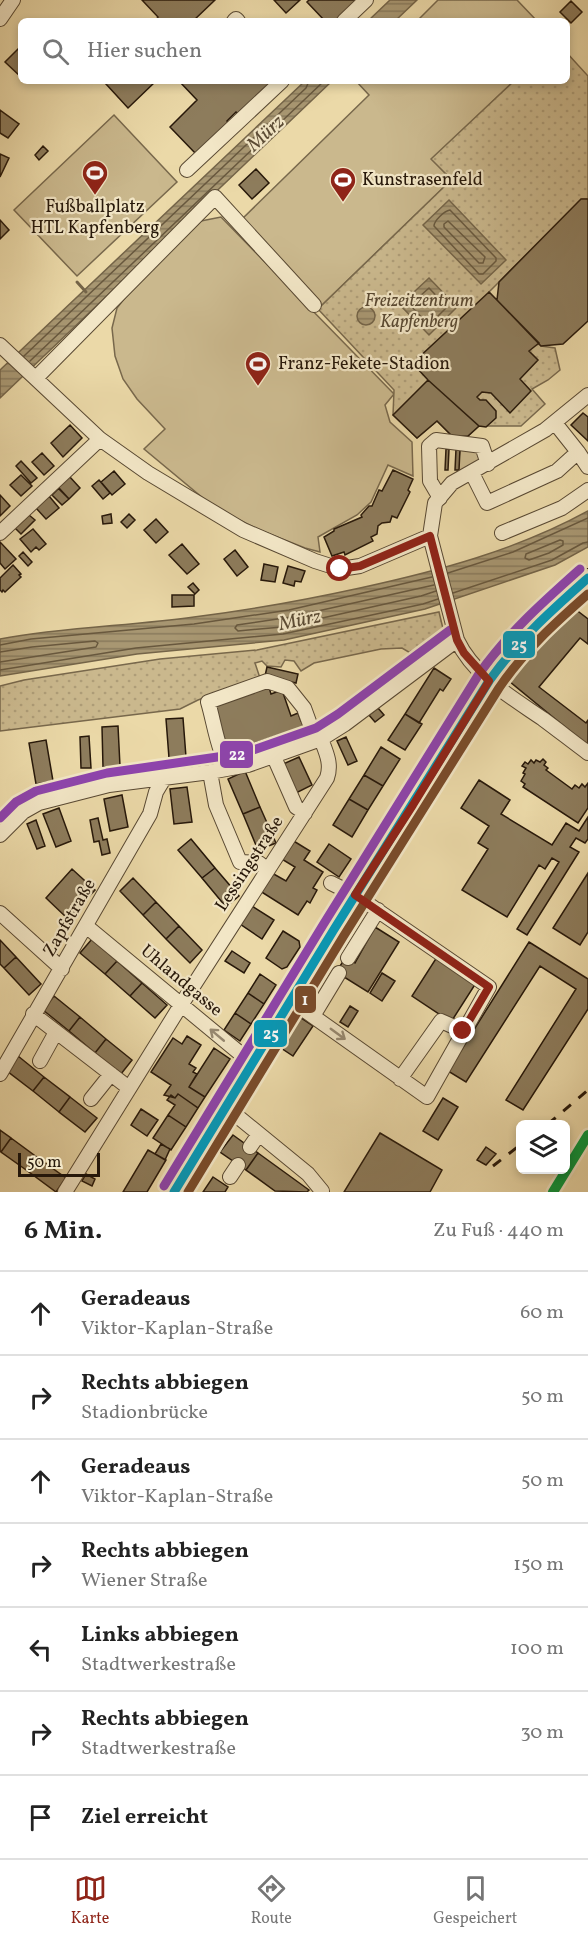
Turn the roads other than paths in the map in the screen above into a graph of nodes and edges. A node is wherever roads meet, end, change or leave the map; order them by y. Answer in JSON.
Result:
{"nodes":[{"id":1,"x":13,"y":0,"type":"edge"},
{"id":2,"x":366,"y":0,"type":"edge"},
{"id":3,"x":347,"y":18,"type":"edge"},
{"id":4,"x":0,"y":19,"type":"edge"},
{"id":5,"x":279,"y":84,"type":"edge"},
{"id":6,"x":187,"y":170,"type":"dead end"},
{"id":7,"x":314,"y":305,"type":"dead end"},
{"id":8,"x":5,"y":350,"type":"edge"},
{"id":9,"x":36,"y":378,"type":"junction"},
{"id":10,"x":588,"y":395,"type":"edge"},
{"id":11,"x":555,"y":423,"type":"junction"},
{"id":12,"x":100,"y":438,"type":"junction"},
{"id":13,"x":578,"y":452,"type":"junction"},
{"id":14,"x":488,"y":464,"type":"junction"},
{"id":15,"x":588,"y":467,"type":"edge"},
{"id":16,"x":472,"y":473,"type":"junction"},
{"id":17,"x":588,"y":490,"type":"edge"},
{"id":18,"x":440,"y":498,"type":"junction"},
{"id":19,"x":0,"y":533,"type":"edge"},
{"id":20,"x":502,"y":533,"type":"dead end"},
{"id":21,"x":430,"y":536,"type":"junction"},
{"id":22,"x":588,"y":578,"type":"edge"},
{"id":23,"x":457,"y":640,"type":"junction"},
{"id":24,"x":489,"y":681,"type":"junction"},
{"id":25,"x":318,"y":740,"type":"junction"},
{"id":26,"x":221,"y":751,"type":"dead end"},
{"id":27,"x":588,"y":753,"type":"edge"},
{"id":28,"x":274,"y":757,"type":"junction"},
{"id":29,"x":210,"y":772,"type":"junction"},
{"id":30,"x":165,"y":777,"type":"junction"},
{"id":31,"x":305,"y":813,"type":"junction"},
{"id":32,"x":0,"y":835,"type":"edge"},
{"id":33,"x":268,"y":870,"type":"junction"},
{"id":34,"x":331,"y":883,"type":"dead end"},
{"id":35,"x":355,"y":895,"type":"junction"},
{"id":36,"x":378,"y":910,"type":"junction"},
{"id":37,"x":0,"y":913,"type":"edge"},
{"id":38,"x":86,"y":926,"type":"junction"},
{"id":39,"x":348,"y":958,"type":"dead end"},
{"id":40,"x":62,"y":969,"type":"junction"},
{"id":41,"x":339,"y":973,"type":"dead end"},
{"id":42,"x":290,"y":1000,"type":"junction"},
{"id":43,"x":181,"y":1005,"type":"junction"},
{"id":44,"x":315,"y":1012,"type":"junction"},
{"id":45,"x":33,"y":1014,"type":"junction"},
{"id":46,"x":463,"y":1031,"type":"junction"},
{"id":47,"x":56,"y":1032,"type":"junction"},
{"id":48,"x":40,"y":1061,"type":"dead end"},
{"id":49,"x":253,"y":1064,"type":"junction"},
{"id":50,"x":0,"y":1074,"type":"edge"},
{"id":51,"x":111,"y":1074,"type":"junction"},
{"id":52,"x":400,"y":1078,"type":"junction"},
{"id":53,"x":129,"y":1088,"type":"junction"},
{"id":54,"x":91,"y":1099,"type":"dead end"},
{"id":55,"x":226,"y":1107,"type":"junction"},
{"id":56,"x":259,"y":1134,"type":"junction"},
{"id":57,"x":250,"y":1147,"type":"dead end"},
{"id":58,"x":238,"y":1165,"type":"dead end"},
{"id":59,"x":230,"y":1177,"type":"dead end"},
{"id":60,"x":322,"y":1191,"type":"edge"},
{"id":61,"x":65,"y":1192,"type":"edge"},
{"id":62,"x":174,"y":1192,"type":"edge"}],
"edges":[{"from":1,"to":4,"type":"street"},
{"from":2,"to":3,"type":"street"},
{"from":5,"to":6,"type":"street"},
{"from":7,"to":9,"type":"street"},
{"from":8,"to":9,"type":"street"},
{"from":9,"to":12,"type":"street"},
{"from":10,"to":11,"type":"street"},
{"from":11,"to":13,"type":"street"},
{"from":11,"to":14,"type":"street"},
{"from":12,"to":19,"type":"street"},
{"from":12,"to":21,"type":"street"},
{"from":13,"to":15,"type":"street"},
{"from":13,"to":16,"type":"street"},
{"from":14,"to":16,"type":"street"},
{"from":14,"to":18,"type":"street"},
{"from":16,"to":18,"type":"street"},
{"from":17,"to":20,"type":"street"},
{"from":18,"to":21,"type":"street"},
{"from":21,"to":23,"type":"street"},
{"from":22,"to":24,"type":"main road"},
{"from":23,"to":24,"type":"street"},
{"from":23,"to":25,"type":"street"},
{"from":24,"to":27,"type":"street"},
{"from":24,"to":35,"type":"main road"},
{"from":25,"to":26,"type":"street","name":"Lessingstraße"},
{"from":25,"to":28,"type":"street"},
{"from":25,"to":31,"type":"street","name":"Lessingstraße"},
{"from":28,"to":29,"type":"street"},
{"from":28,"to":31,"type":"street"},
{"from":29,"to":30,"type":"street"},
{"from":29,"to":33,"type":"street"},
{"from":30,"to":32,"type":"street"},
{"from":30,"to":38,"type":"street","name":"Zapfstraße"},
{"from":31,"to":33,"type":"street","name":"Lessingstraße"},
{"from":33,"to":43,"type":"street","name":"Lessingstraße"},
{"from":34,"to":35,"type":"street"},
{"from":35,"to":36,"type":"street"},
{"from":35,"to":42,"type":"main road"},
{"from":36,"to":39,"type":"street"},
{"from":36,"to":46,"type":"street"},
{"from":37,"to":40,"type":"street"},
{"from":38,"to":40,"type":"street","name":"Zapfstraße"},
{"from":38,"to":43,"type":"street","name":"Uhlandgasse"},
{"from":40,"to":45,"type":"street","name":"Zapfstraße"},
{"from":41,"to":44,"type":"street"},
{"from":42,"to":44,"type":"street"},
{"from":42,"to":49,"type":"main road"},
{"from":49,"to":43,"type":"street","name":"Uhlandgasse","one_way":true},
{"from":43,"to":53,"type":"street","name":"Lessingstraße"},
{"from":44,"to":52,"type":"street","one_way":true},
{"from":45,"to":47,"type":"street"},
{"from":45,"to":50,"type":"street","name":"Zapfstraße"},
{"from":46,"to":52,"type":"street"},
{"from":46,"to":52,"type":"street"},
{"from":47,"to":48,"type":"street"},
{"from":47,"to":51,"type":"street"},
{"from":49,"to":55,"type":"main road"},
{"from":51,"to":53,"type":"street"},
{"from":51,"to":54,"type":"street"},
{"from":53,"to":61,"type":"street","name":"Lessingstraße"},
{"from":55,"to":56,"type":"street"},
{"from":55,"to":62,"type":"main road"},
{"from":56,"to":57,"type":"street"},
{"from":56,"to":60,"type":"street"},
{"from":58,"to":59,"type":"street"}]}
